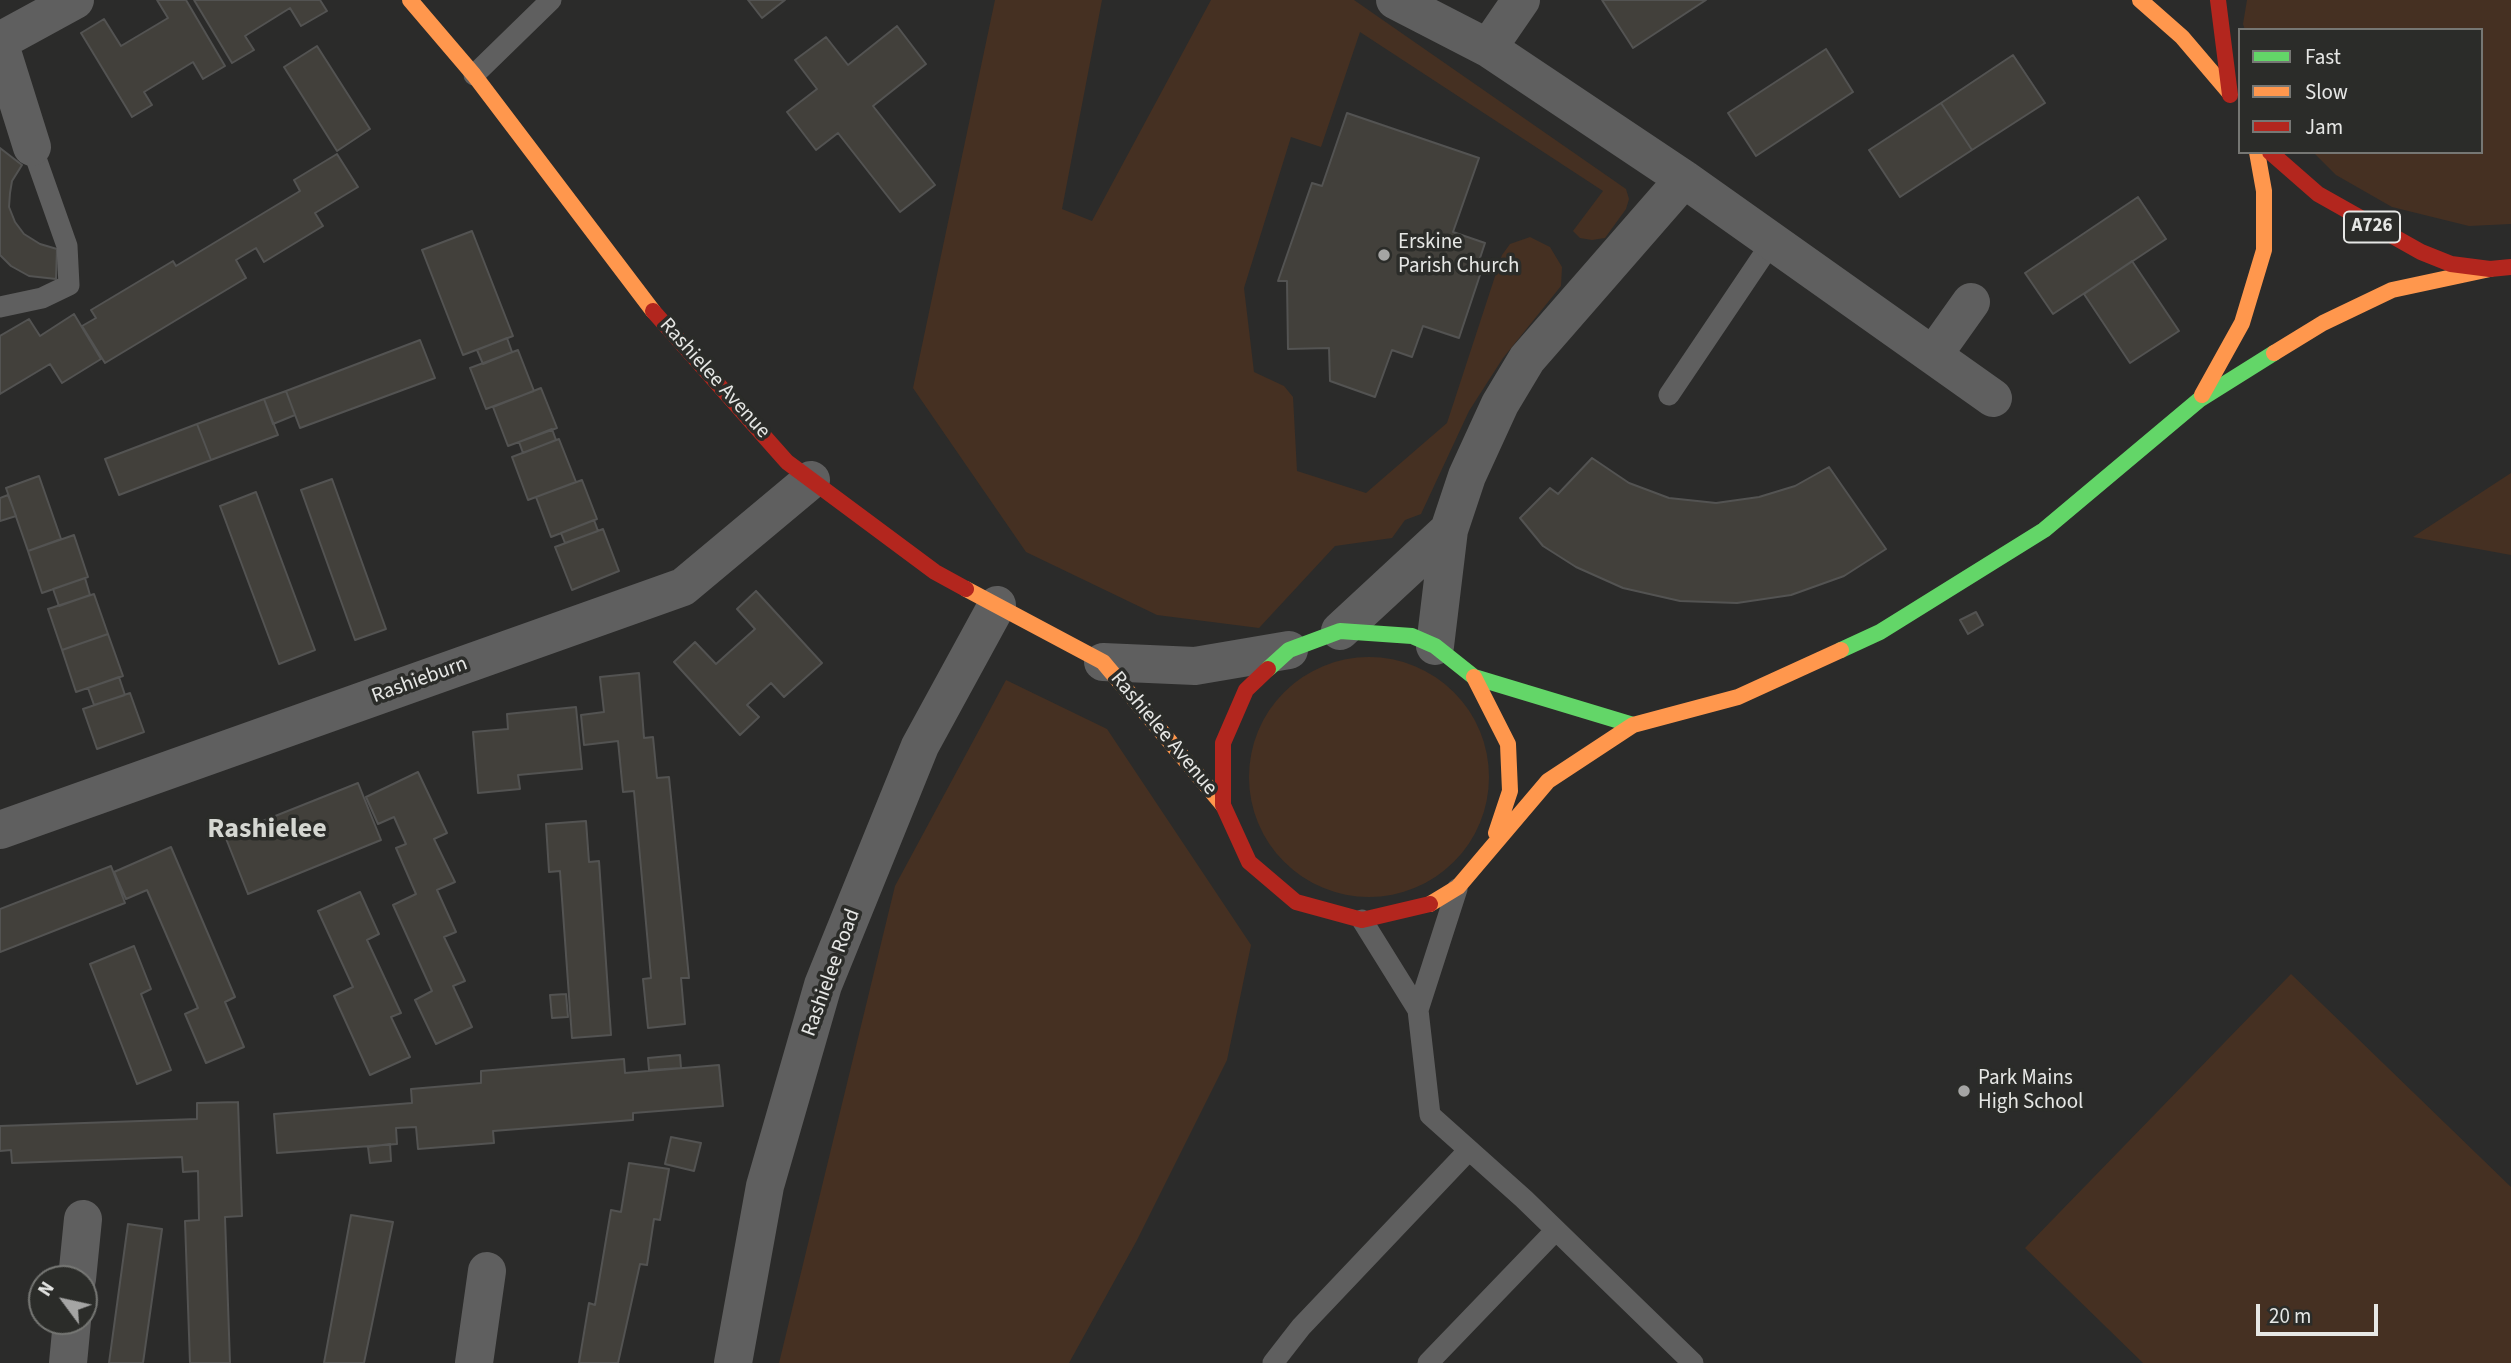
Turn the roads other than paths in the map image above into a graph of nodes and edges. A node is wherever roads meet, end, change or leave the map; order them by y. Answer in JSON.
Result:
{"nodes":[{"id":1,"x":75,"y":0,"type":"edge"},
{"id":2,"x":410,"y":0,"type":"edge"},
{"id":3,"x":551,"y":0,"type":"edge"},
{"id":4,"x":1395,"y":0,"type":"edge"},
{"id":5,"x":1521,"y":0,"type":"edge"},
{"id":6,"x":2140,"y":0,"type":"edge"},
{"id":7,"x":2218,"y":0,"type":"edge"},
{"id":8,"x":0,"y":43,"type":"edge"},
{"id":9,"x":1488,"y":48,"type":"junction"},
{"id":10,"x":474,"y":75,"type":"junction"},
{"id":11,"x":2228,"y":91,"type":"junction"},
{"id":12,"x":2238,"y":108,"type":"edge"},
{"id":13,"x":32,"y":147,"type":"joint"},
{"id":14,"x":2258,"y":154,"type":"edge"},
{"id":15,"x":2272,"y":154,"type":"edge"},
{"id":16,"x":1684,"y":179,"type":"junction"},
{"id":17,"x":1772,"y":242,"type":"junction"},
{"id":18,"x":2511,"y":267,"type":"edge"},
{"id":19,"x":2490,"y":269,"type":"junction"},
{"id":20,"x":1971,"y":302,"type":"dead end"},
{"id":21,"x":0,"y":307,"type":"edge"},
{"id":22,"x":1934,"y":354,"type":"junction"},
{"id":23,"x":1669,"y":395,"type":"dead end"},
{"id":24,"x":1993,"y":398,"type":"dead end"},
{"id":25,"x":2199,"y":400,"type":"junction"},
{"id":26,"x":811,"y":480,"type":"junction"},
{"id":27,"x":1449,"y":530,"type":"junction"},
{"id":28,"x":997,"y":605,"type":"junction"},
{"id":29,"x":1340,"y":631,"type":"junction"},
{"id":30,"x":1435,"y":646,"type":"junction"},
{"id":31,"x":1289,"y":650,"type":"junction"},
{"id":32,"x":1103,"y":662,"type":"junction"},
{"id":33,"x":1474,"y":677,"type":"junction"},
{"id":34,"x":1633,"y":725,"type":"junction"},
{"id":35,"x":1223,"y":805,"type":"junction"},
{"id":36,"x":0,"y":830,"type":"edge"},
{"id":37,"x":1491,"y":849,"type":"junction"},
{"id":38,"x":1458,"y":887,"type":"junction"},
{"id":39,"x":1362,"y":920,"type":"junction"},
{"id":40,"x":1418,"y":1010,"type":"junction"},
{"id":41,"x":1469,"y":1150,"type":"junction"},
{"id":42,"x":83,"y":1219,"type":"dead end"},
{"id":43,"x":1556,"y":1230,"type":"junction"},
{"id":44,"x":78,"y":1265,"type":"edge"},
{"id":45,"x":487,"y":1271,"type":"dead end"},
{"id":46,"x":71,"y":1335,"type":"edge"},
{"id":47,"x":1688,"y":1362,"type":"edge"},
{"id":48,"x":68,"y":1363,"type":"edge"},
{"id":49,"x":474,"y":1363,"type":"edge"},
{"id":50,"x":733,"y":1363,"type":"edge"},
{"id":51,"x":1273,"y":1363,"type":"edge"},
{"id":52,"x":1428,"y":1363,"type":"edge"}],
"edges":[{"from":1,"to":8,"type":"street"},
{"from":2,"to":10,"type":"street","name":"Rashielee Avenue"},
{"from":3,"to":10,"type":"lane"},
{"from":4,"to":9,"type":"street"},
{"from":5,"to":9,"type":"street"},
{"from":6,"to":11,"type":"street"},
{"from":7,"to":11,"type":"street"},
{"from":8,"to":13,"type":"street"},
{"from":9,"to":16,"type":"street"},
{"from":10,"to":26,"type":"street","name":"Rashielee Avenue"},
{"from":11,"to":12,"type":"street"},
{"from":13,"to":21,"type":"lane"},
{"from":14,"to":25,"type":"street"},
{"from":15,"to":19,"type":"street","number":"A726"},
{"from":16,"to":17,"type":"street"},
{"from":16,"to":27,"type":"street"},
{"from":17,"to":22,"type":"street"},
{"from":17,"to":23,"type":"lane"},
{"from":18,"to":19,"type":"street","number":"A726"},
{"from":19,"to":25,"type":"street"},
{"from":20,"to":22,"type":"street"},
{"from":22,"to":24,"type":"street"},
{"from":25,"to":34,"type":"street"},
{"from":26,"to":28,"type":"street","name":"Rashielee Avenue"},
{"from":26,"to":36,"type":"street","name":"Rashieburn"},
{"from":27,"to":29,"type":"street"},
{"from":27,"to":30,"type":"street"},
{"from":28,"to":32,"type":"street","name":"Rashielee Avenue"},
{"from":28,"to":50,"type":"street","name":"Rashielee Road"},
{"from":29,"to":30,"type":"street"},
{"from":29,"to":31,"type":"street"},
{"from":30,"to":33,"type":"street"},
{"from":31,"to":32,"type":"street","name":"Rashielee Avenue"},
{"from":31,"to":35,"type":"street"},
{"from":32,"to":35,"type":"street","name":"Rashielee Avenue"},
{"from":33,"to":34,"type":"street"},
{"from":33,"to":37,"type":"street"},
{"from":34,"to":37,"type":"street"},
{"from":35,"to":39,"type":"street"},
{"from":37,"to":38,"type":"street"},
{"from":38,"to":39,"type":"street"},
{"from":38,"to":40,"type":"lane"},
{"from":39,"to":40,"type":"lane"},
{"from":40,"to":41,"type":"lane"},
{"from":41,"to":43,"type":"lane"},
{"from":41,"to":51,"type":"lane"},
{"from":42,"to":44,"type":"street"},
{"from":43,"to":47,"type":"lane"},
{"from":43,"to":52,"type":"lane"},
{"from":45,"to":49,"type":"street"},
{"from":46,"to":48,"type":"street"}]}
